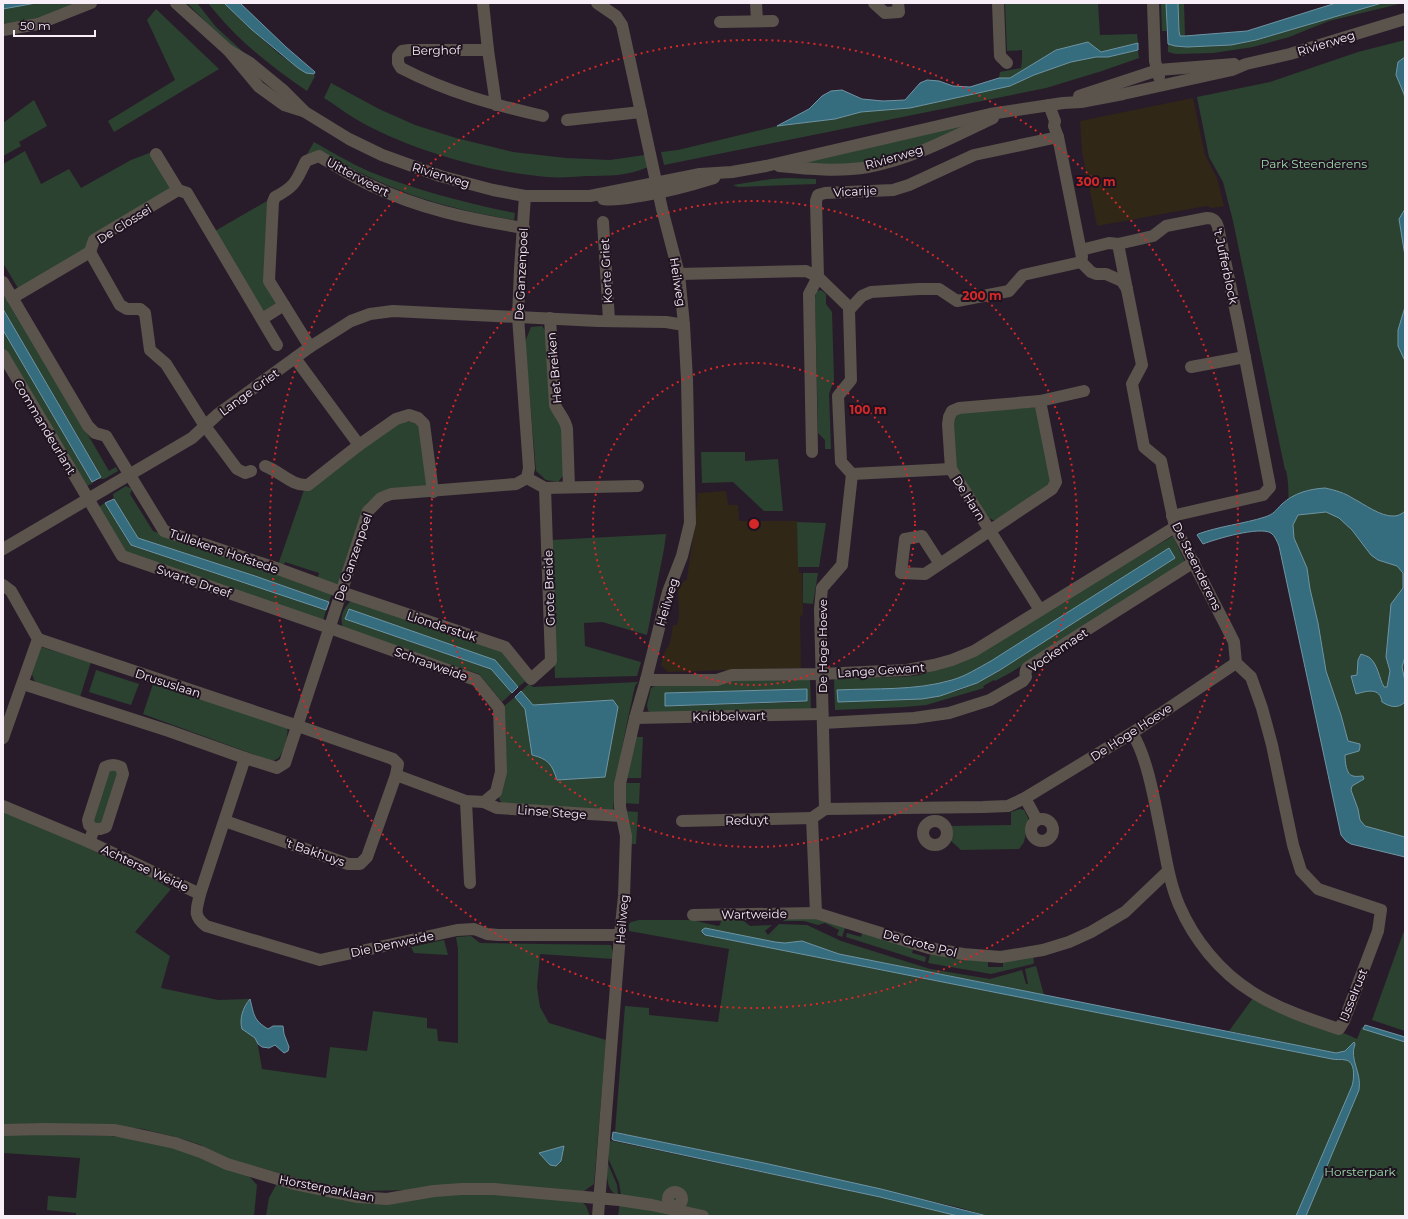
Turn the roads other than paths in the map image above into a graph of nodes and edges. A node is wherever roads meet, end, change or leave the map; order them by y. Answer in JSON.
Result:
{"nodes":[{"id":1,"x":91,"y":3,"type":"edge"},
{"id":2,"x":176,"y":3,"type":"edge"},
{"id":3,"x":182,"y":3,"type":"edge"},
{"id":4,"x":483,"y":3,"type":"edge"},
{"id":5,"x":596,"y":3,"type":"edge"},
{"id":6,"x":756,"y":3,"type":"edge"},
{"id":7,"x":874,"y":3,"type":"edge"},
{"id":8,"x":898,"y":3,"type":"edge"},
{"id":9,"x":998,"y":3,"type":"edge"},
{"id":10,"x":1153,"y":3,"type":"edge"},
{"id":11,"x":190,"y":14,"type":"junction"},
{"id":12,"x":1405,"y":19,"type":"edge"},
{"id":13,"x":757,"y":21,"type":"junction"},
{"id":14,"x":773,"y":21,"type":"dead end"},
{"id":15,"x":720,"y":22,"type":"dead end"},
{"id":16,"x":3,"y":30,"type":"edge"},
{"id":17,"x":488,"y":50,"type":"junction"},
{"id":18,"x":1008,"y":63,"type":"dead end"},
{"id":19,"x":1246,"y":64,"type":"junction"},
{"id":20,"x":1158,"y":70,"type":"junction"},
{"id":21,"x":1161,"y":86,"type":"junction"},
{"id":22,"x":1063,"y":103,"type":"junction"},
{"id":23,"x":496,"y":105,"type":"junction"},
{"id":24,"x":1049,"y":105,"type":"junction"},
{"id":25,"x":1014,"y":111,"type":"junction"},
{"id":26,"x":641,"y":112,"type":"junction"},
{"id":27,"x":543,"y":116,"type":"dead end"},
{"id":28,"x":567,"y":120,"type":"dead end"},
{"id":29,"x":1058,"y":137,"type":"junction"},
{"id":30,"x":156,"y":154,"type":"dead end"},
{"id":31,"x":766,"y":166,"type":"junction"},
{"id":32,"x":657,"y":188,"type":"junction"},
{"id":33,"x":178,"y":190,"type":"junction"},
{"id":34,"x":525,"y":196,"type":"junction"},
{"id":35,"x":603,"y":222,"type":"dead end"},
{"id":36,"x":524,"y":228,"type":"junction"},
{"id":37,"x":1118,"y":244,"type":"junction"},
{"id":38,"x":90,"y":252,"type":"junction"},
{"id":39,"x":1081,"y":256,"type":"junction"},
{"id":40,"x":680,"y":274,"type":"junction"},
{"id":41,"x":818,"y":277,"type":"junction"},
{"id":42,"x":3,"y":282,"type":"edge"},
{"id":43,"x":1127,"y":289,"type":"junction"},
{"id":44,"x":12,"y":298,"type":"junction"},
{"id":45,"x":284,"y":305,"type":"junction"},
{"id":46,"x":850,"y":308,"type":"junction"},
{"id":47,"x":518,"y":317,"type":"junction"},
{"id":48,"x":550,"y":318,"type":"junction"},
{"id":49,"x":262,"y":319,"type":"junction"},
{"id":50,"x":609,"y":320,"type":"junction"},
{"id":51,"x":684,"y":324,"type":"junction"},
{"id":52,"x":277,"y":345,"type":"dead end"},
{"id":53,"x":310,"y":347,"type":"junction"},
{"id":54,"x":3,"y":356,"type":"edge"},
{"id":55,"x":1245,"y":357,"type":"junction"},
{"id":56,"x":295,"y":358,"type":"junction"},
{"id":57,"x":1191,"y":368,"type":"dead end"},
{"id":58,"x":1084,"y":391,"type":"dead end"},
{"id":59,"x":1040,"y":400,"type":"junction"},
{"id":60,"x":205,"y":426,"type":"junction"},
{"id":61,"x":359,"y":445,"type":"junction"},
{"id":62,"x":812,"y":452,"type":"dead end"},
{"id":63,"x":265,"y":466,"type":"dead end"},
{"id":64,"x":951,"y":469,"type":"junction"},
{"id":65,"x":251,"y":471,"type":"dead end"},
{"id":66,"x":130,"y":474,"type":"junction"},
{"id":67,"x":852,"y":474,"type":"junction"},
{"id":68,"x":527,"y":478,"type":"junction"},
{"id":69,"x":638,"y":486,"type":"dead end"},
{"id":70,"x":569,"y":487,"type":"junction"},
{"id":71,"x":545,"y":488,"type":"junction"},
{"id":72,"x":433,"y":492,"type":"junction"},
{"id":73,"x":88,"y":498,"type":"junction"},
{"id":74,"x":1173,"y":522,"type":"junction"},
{"id":75,"x":990,"y":531,"type":"junction"},
{"id":76,"x":3,"y":549,"type":"edge"},
{"id":77,"x":1194,"y":562,"type":"junction"},
{"id":78,"x":940,"y":564,"type":"dead end"},
{"id":79,"x":3,"y":585,"type":"edge"},
{"id":80,"x":341,"y":592,"type":"junction"},
{"id":81,"x":1040,"y":610,"type":"junction"},
{"id":82,"x":330,"y":628,"type":"junction"},
{"id":83,"x":38,"y":639,"type":"junction"},
{"id":84,"x":1236,"y":663,"type":"junction"},
{"id":85,"x":821,"y":674,"type":"junction"},
{"id":86,"x":531,"y":679,"type":"joint"},
{"id":87,"x":646,"y":680,"type":"junction"},
{"id":88,"x":23,"y":684,"type":"junction"},
{"id":89,"x":635,"y":718,"type":"junction"},
{"id":90,"x":822,"y":718,"type":"junction"},
{"id":91,"x":298,"y":726,"type":"junction"},
{"id":92,"x":1132,"y":733,"type":"junction"},
{"id":93,"x":3,"y":738,"type":"edge"},
{"id":94,"x":245,"y":758,"type":"junction"},
{"id":95,"x":396,"y":775,"type":"junction"},
{"id":96,"x":1025,"y":798,"type":"junction"},
{"id":97,"x":466,"y":801,"type":"junction"},
{"id":98,"x":484,"y":802,"type":"junction"},
{"id":99,"x":3,"y":806,"type":"edge"},
{"id":100,"x":933,"y":808,"type":"junction"},
{"id":101,"x":825,"y":809,"type":"junction"},
{"id":102,"x":621,"y":816,"type":"junction"},
{"id":103,"x":812,"y":818,"type":"junction"},
{"id":104,"x":1037,"y":820,"type":"dead end"},
{"id":105,"x":225,"y":821,"type":"junction"},
{"id":106,"x":682,"y":821,"type":"dead end"},
{"id":107,"x":934,"y":822,"type":"dead end"},
{"id":108,"x":94,"y":829,"type":"junction"},
{"id":109,"x":90,"y":842,"type":"junction"},
{"id":110,"x":1168,"y":871,"type":"junction"},
{"id":111,"x":470,"y":883,"type":"dead end"},
{"id":112,"x":200,"y":894,"type":"junction"},
{"id":113,"x":816,"y":913,"type":"junction"},
{"id":114,"x":693,"y":915,"type":"dead end"},
{"id":115,"x":620,"y":935,"type":"junction"},
{"id":116,"x":3,"y":1130,"type":"edge"},
{"id":117,"x":599,"y":1198,"type":"junction"},
{"id":118,"x":598,"y":1216,"type":"edge"},
{"id":119,"x":703,"y":1216,"type":"edge"}],
"edges":[{"from":1,"to":16,"type":"street"},
{"from":2,"to":11,"type":"street","name":"Rivierweg"},
{"from":3,"to":11,"type":"street","name":"Rivierweg"},
{"from":4,"to":17,"type":"street"},
{"from":5,"to":26,"type":"street","name":"Heilweg"},
{"from":6,"to":13,"type":"street"},
{"from":7,"to":8,"type":"street"},
{"from":9,"to":18,"type":"street"},
{"from":10,"to":20,"type":"street"},
{"from":11,"to":34,"type":"street","name":"Rivierweg"},
{"from":12,"to":19,"type":"street","name":"Rivierweg"},
{"from":13,"to":14,"type":"street"},
{"from":13,"to":15,"type":"street"},
{"from":17,"to":23,"type":"street"},
{"from":17,"to":23,"type":"street","name":"Berghof"},
{"from":19,"to":20,"type":"street","name":"Rivierweg"},
{"from":19,"to":21,"type":"street","name":"Rivierweg"},
{"from":20,"to":21,"type":"street"},
{"from":20,"to":22,"type":"street","name":"Rivierweg"},
{"from":21,"to":22,"type":"street","name":"Rivierweg"},
{"from":22,"to":24,"type":"street","name":"Rivierweg"},
{"from":23,"to":27,"type":"street","name":"Berghof"},
{"from":24,"to":25,"type":"street","name":"Rivierweg"},
{"from":24,"to":29,"type":"street"},
{"from":25,"to":31,"type":"street","name":"Rivierweg"},
{"from":25,"to":31,"type":"street","name":"Rivierweg"},
{"from":26,"to":28,"type":"street"},
{"from":26,"to":32,"type":"street","name":"Heilweg"},
{"from":29,"to":39,"type":"street"},
{"from":29,"to":41,"type":"street","name":"Vicarije"},
{"from":30,"to":33,"type":"street"},
{"from":31,"to":32,"type":"street","name":"Rivierweg"},
{"from":32,"to":34,"type":"street","name":"Rivierweg"},
{"from":32,"to":40,"type":"street","name":"Heilweg"},
{"from":33,"to":38,"type":"street","name":"De Clossei"},
{"from":33,"to":49,"type":"street"},
{"from":34,"to":36,"type":"street","name":"De Ganzenpoel"},
{"from":35,"to":50,"type":"street","name":"Korte Griet"},
{"from":36,"to":45,"type":"street","name":"Uitterweert"},
{"from":36,"to":47,"type":"street","name":"De Ganzenpoel"},
{"from":37,"to":39,"type":"street","name":"'t Jufferblock"},
{"from":37,"to":43,"type":"street","name":"De Steenderens"},
{"from":37,"to":55,"type":"street","name":"'t Jufferblock"},
{"from":38,"to":44,"type":"street","name":"De Clossei"},
{"from":38,"to":60,"type":"street"},
{"from":39,"to":43,"type":"street"},
{"from":39,"to":46,"type":"street"},
{"from":40,"to":41,"type":"street"},
{"from":40,"to":51,"type":"street","name":"Heilweg"},
{"from":41,"to":46,"type":"street"},
{"from":41,"to":62,"type":"street"},
{"from":42,"to":44,"type":"street","name":"Tullekens Hofstede"},
{"from":43,"to":74,"type":"street","name":"De Steenderens"},
{"from":44,"to":66,"type":"street","name":"Tullekens Hofstede"},
{"from":45,"to":49,"type":"street"},
{"from":45,"to":53,"type":"street","name":"Uitterweert"},
{"from":46,"to":67,"type":"street"},
{"from":47,"to":48,"type":"street","name":"Korte Griet"},
{"from":47,"to":53,"type":"street","name":"Lange Griet"},
{"from":47,"to":68,"type":"street","name":"De Ganzenpoel"},
{"from":48,"to":50,"type":"street","name":"Korte Griet"},
{"from":48,"to":70,"type":"street","name":"Het Breiken"},
{"from":49,"to":52,"type":"street"},
{"from":50,"to":51,"type":"street","name":"Korte Griet"},
{"from":51,"to":87,"type":"street","name":"Heilweg"},
{"from":53,"to":56,"type":"street","name":"Lange Griet"},
{"from":54,"to":73,"type":"street","name":"Commandeurlant"},
{"from":55,"to":57,"type":"street"},
{"from":55,"to":74,"type":"street","name":"'t Jufferblock"},
{"from":56,"to":60,"type":"street","name":"Lange Griet"},
{"from":56,"to":61,"type":"street"},
{"from":58,"to":59,"type":"street"},
{"from":59,"to":64,"type":"street"},
{"from":59,"to":75,"type":"street"},
{"from":60,"to":65,"type":"street"},
{"from":60,"to":66,"type":"street","name":"Lange Griet"},
{"from":61,"to":63,"type":"street"},
{"from":61,"to":72,"type":"street"},
{"from":64,"to":67,"type":"street","name":"De Harn"},
{"from":64,"to":75,"type":"street","name":"De Harn"},
{"from":66,"to":73,"type":"street","name":"Lange Griet"},
{"from":66,"to":80,"type":"street","name":"Tullekens Hofstede"},
{"from":67,"to":85,"type":"street","name":"De Hoge Hoeve"},
{"from":68,"to":71,"type":"street"},
{"from":68,"to":72,"type":"street","name":"De Ganzenpoel"},
{"from":69,"to":70,"type":"street"},
{"from":70,"to":71,"type":"street"},
{"from":71,"to":86,"type":"street","name":"Grote Breide"},
{"from":72,"to":80,"type":"street","name":"De Ganzenpoel"},
{"from":73,"to":76,"type":"street","name":"Lange Griet"},
{"from":73,"to":82,"type":"street","name":"Swarte Dreef"},
{"from":74,"to":77,"type":"street","name":"De Steenderens"},
{"from":74,"to":81,"type":"street","name":"Lange Gewant"},
{"from":75,"to":78,"type":"street"},
{"from":75,"to":81,"type":"street","name":"De Harn"},
{"from":77,"to":84,"type":"street","name":"De Steenderens"},
{"from":77,"to":90,"type":"street","name":"Vockemaet"},
{"from":79,"to":83,"type":"street"},
{"from":80,"to":82,"type":"street","name":"De Ganzenpoel"},
{"from":80,"to":86,"type":"street","name":"Lionderstuk"},
{"from":81,"to":85,"type":"street","name":"Lange Gewant"},
{"from":82,"to":91,"type":"street","name":"De Ganzenpoel"},
{"from":82,"to":98,"type":"street","name":"Schraaweide"},
{"from":83,"to":88,"type":"street"},
{"from":83,"to":91,"type":"street","name":"Drususlaan"},
{"from":84,"to":92,"type":"street","name":"De Hoge Hoeve"},
{"from":84,"to":110,"type":"street","name":"IJsselrust"},
{"from":85,"to":87,"type":"street","name":"Lange Gewant"},
{"from":85,"to":90,"type":"street","name":"De Hoge Hoeve"},
{"from":87,"to":89,"type":"street","name":"Heilweg"},
{"from":88,"to":93,"type":"street"},
{"from":88,"to":94,"type":"street"},
{"from":89,"to":90,"type":"street","name":"Knibbelwart"},
{"from":89,"to":102,"type":"street","name":"Heilweg"},
{"from":90,"to":101,"type":"street","name":"De Hoge Hoeve"},
{"from":91,"to":94,"type":"street","name":"De Ganzenpoel"},
{"from":91,"to":95,"type":"street"},
{"from":92,"to":96,"type":"street","name":"De Hoge Hoeve"},
{"from":92,"to":110,"type":"street","name":"IJsselrust"},
{"from":94,"to":105,"type":"street"},
{"from":95,"to":97,"type":"street"},
{"from":95,"to":105,"type":"street","name":"'t Bakhuys"},
{"from":96,"to":100,"type":"street","name":"De Hoge Hoeve"},
{"from":96,"to":104,"type":"street"},
{"from":97,"to":98,"type":"street"},
{"from":97,"to":111,"type":"street"},
{"from":98,"to":102,"type":"street","name":"Linse Stege"},
{"from":99,"to":109,"type":"street","name":"Achterse Weide"},
{"from":100,"to":101,"type":"street","name":"De Hoge Hoeve"},
{"from":100,"to":107,"type":"street"},
{"from":101,"to":103,"type":"street"},
{"from":102,"to":115,"type":"street","name":"Heilweg"},
{"from":103,"to":106,"type":"street","name":"Reduyt"},
{"from":103,"to":113,"type":"street"},
{"from":105,"to":112,"type":"street"},
{"from":108,"to":108,"type":"street","name":"Achterse Weide"},
{"from":108,"to":109,"type":"street","name":"Achterse Weide"},
{"from":109,"to":112,"type":"street","name":"Achterse Weide"},
{"from":110,"to":113,"type":"street","name":"De Grote Pol"},
{"from":112,"to":115,"type":"street","name":"Die Denweide"},
{"from":113,"to":114,"type":"street","name":"Wartweide"},
{"from":115,"to":117,"type":"street","name":"Heilweg"},
{"from":116,"to":117,"type":"street","name":"Horsterparklaan"},
{"from":117,"to":118,"type":"street","name":"Heilweg"},
{"from":117,"to":119,"type":"street","name":"Horsterparklaan"}]}
